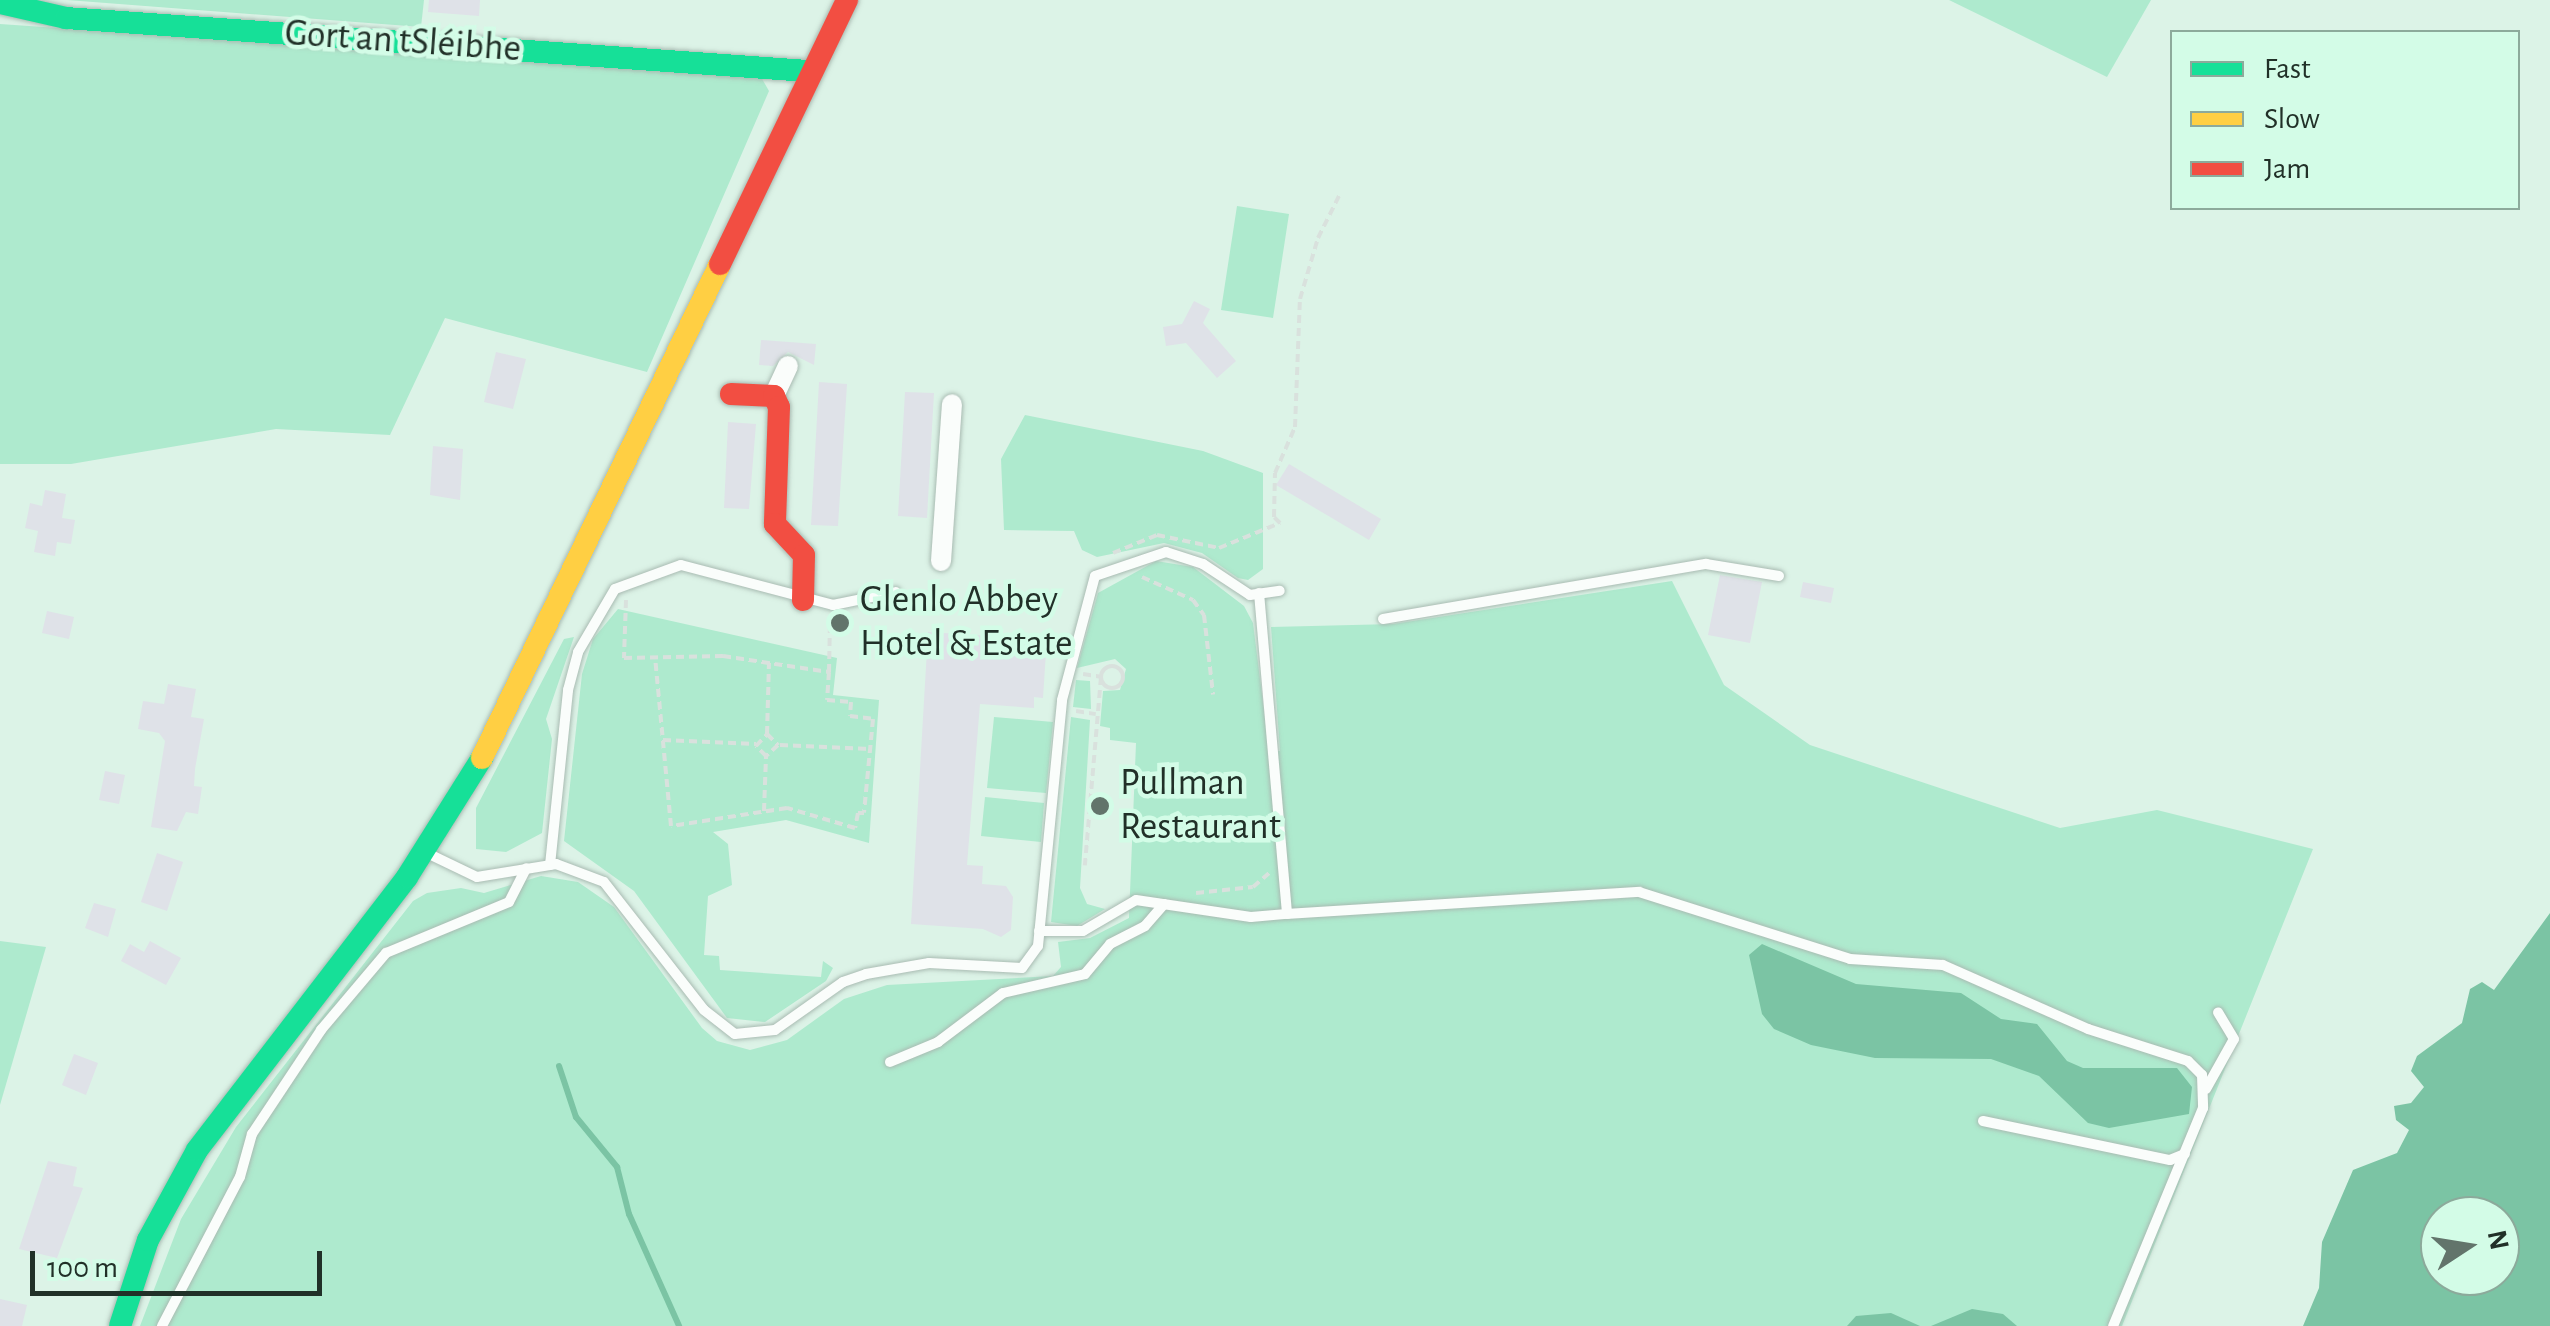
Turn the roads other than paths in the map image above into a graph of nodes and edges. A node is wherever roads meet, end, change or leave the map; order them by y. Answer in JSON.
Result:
{"nodes":[{"id":1,"x":846,"y":0,"type":"edge"},
{"id":2,"x":0,"y":2,"type":"edge"},
{"id":3,"x":807,"y":71,"type":"junction"},
{"id":4,"x":788,"y":366,"type":"dead end"},
{"id":5,"x":731,"y":394,"type":"dead end"},
{"id":6,"x":774,"y":396,"type":"junction"},
{"id":7,"x":952,"y":404,"type":"dead end"},
{"id":8,"x":941,"y":560,"type":"dead end"},
{"id":9,"x":1778,"y":576,"type":"dead end"},
{"id":10,"x":1280,"y":591,"type":"dead end"},
{"id":11,"x":896,"y":592,"type":"dead end"},
{"id":12,"x":1259,"y":594,"type":"junction"},
{"id":13,"x":803,"y":600,"type":"junction"},
{"id":14,"x":1383,"y":619,"type":"dead end"},
{"id":15,"x":424,"y":852,"type":"junction"},
{"id":16,"x":550,"y":865,"type":"junction"},
{"id":17,"x":526,"y":868,"type":"junction"},
{"id":18,"x":1164,"y":904,"type":"junction"},
{"id":19,"x":1288,"y":914,"type":"junction"},
{"id":20,"x":1038,"y":931,"type":"junction"},
{"id":21,"x":2218,"y":1012,"type":"dead end"},
{"id":22,"x":890,"y":1062,"type":"dead end"},
{"id":23,"x":2206,"y":1089,"type":"junction"},
{"id":24,"x":1983,"y":1121,"type":"dead end"},
{"id":25,"x":2185,"y":1154,"type":"junction"},
{"id":26,"x":120,"y":1326,"type":"edge"},
{"id":27,"x":162,"y":1326,"type":"edge"},
{"id":28,"x":2113,"y":1326,"type":"edge"}],
"edges":[{"from":1,"to":3,"type":"main road"},
{"from":2,"to":3,"type":"main road","name":"Gort an tSléibhe"},
{"from":3,"to":15,"type":"main road"},
{"from":4,"to":6,"type":"street"},
{"from":5,"to":6,"type":"main road"},
{"from":6,"to":13,"type":"main road"},
{"from":7,"to":8,"type":"street"},
{"from":9,"to":14,"type":"lane"},
{"from":10,"to":12,"type":"lane"},
{"from":11,"to":13,"type":"lane"},
{"from":12,"to":19,"type":"lane"},
{"from":12,"to":20,"type":"lane"},
{"from":13,"to":16,"type":"lane"},
{"from":15,"to":17,"type":"lane"},
{"from":15,"to":26,"type":"main road"},
{"from":16,"to":17,"type":"lane"},
{"from":16,"to":20,"type":"lane"},
{"from":17,"to":27,"type":"lane"},
{"from":18,"to":19,"type":"lane"},
{"from":18,"to":20,"type":"lane"},
{"from":18,"to":22,"type":"lane"},
{"from":19,"to":23,"type":"lane"},
{"from":21,"to":23,"type":"lane"},
{"from":23,"to":25,"type":"lane"},
{"from":24,"to":25,"type":"lane"},
{"from":25,"to":28,"type":"lane"}]}
